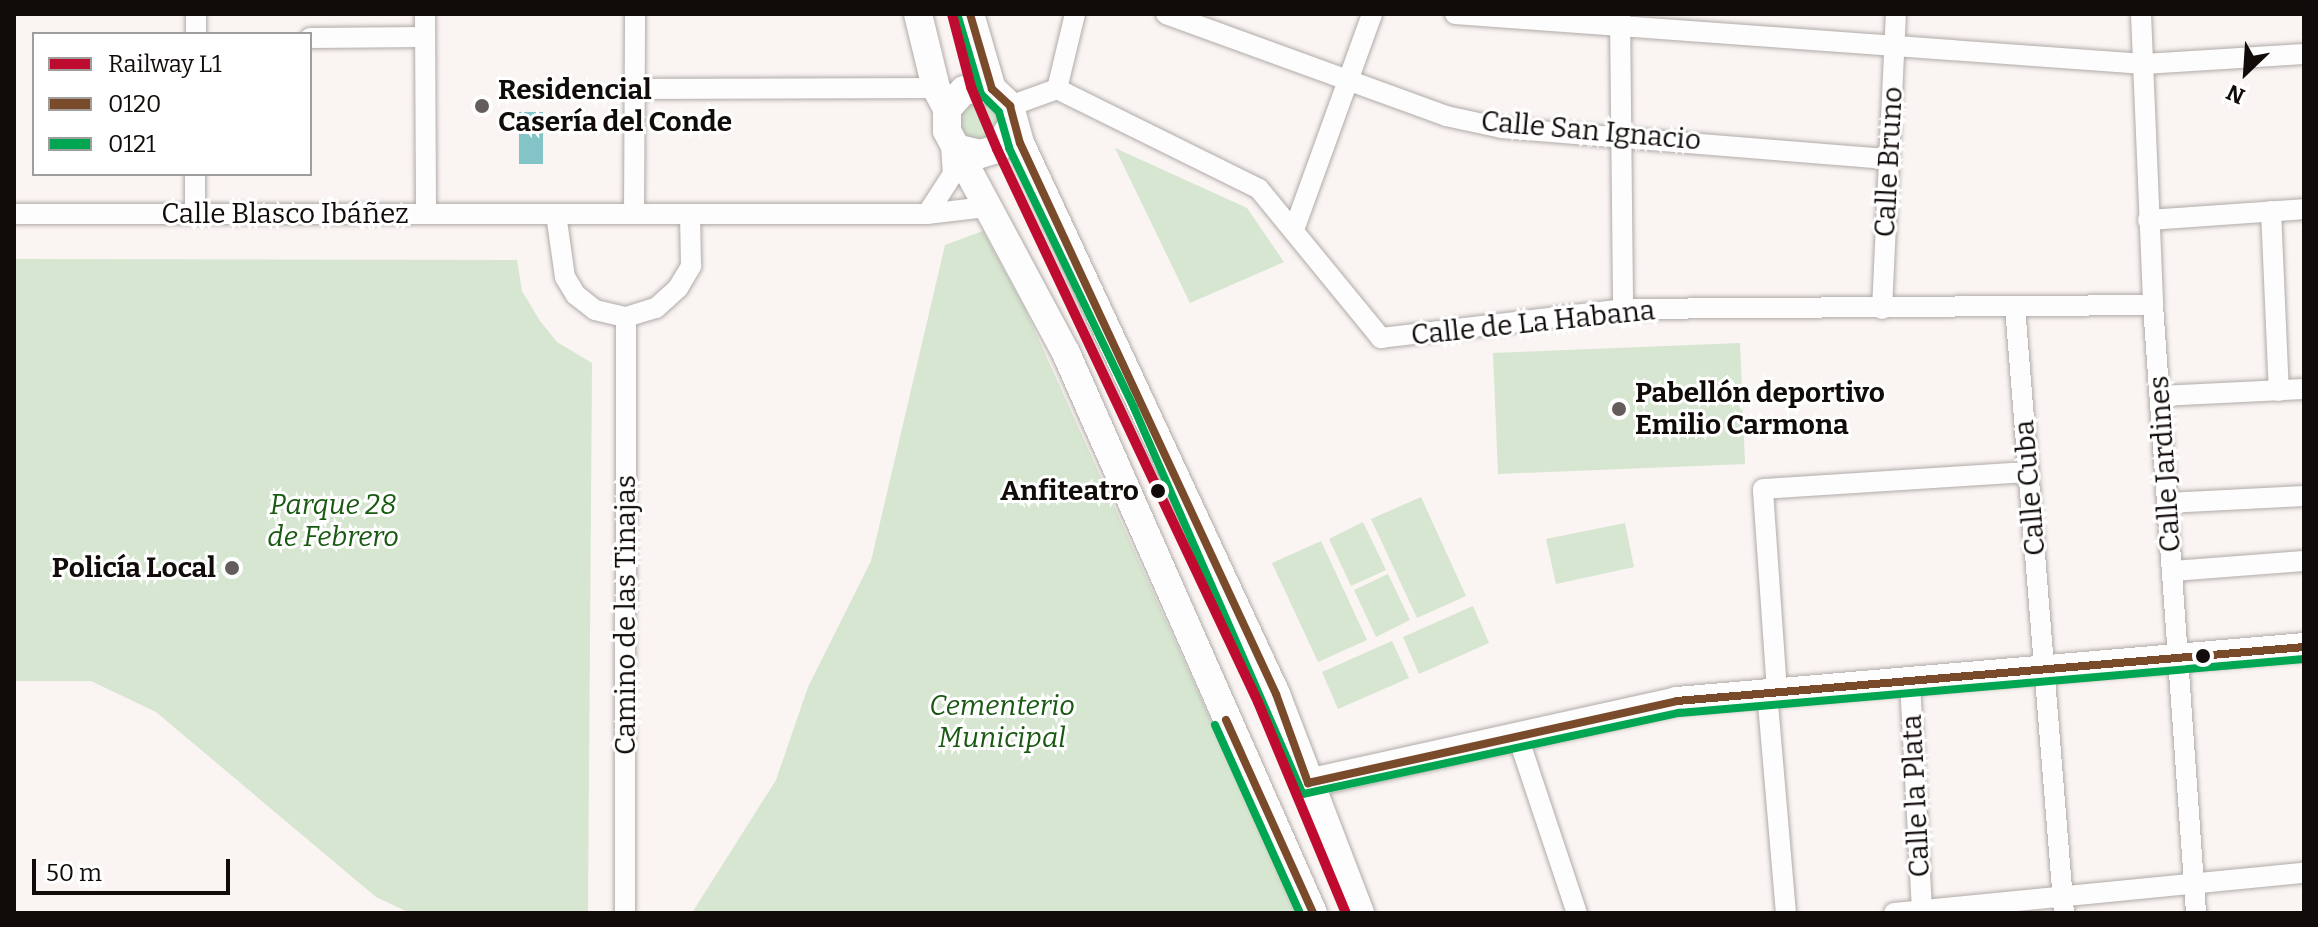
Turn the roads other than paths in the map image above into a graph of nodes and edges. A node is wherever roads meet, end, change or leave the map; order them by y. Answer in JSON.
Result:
{"nodes":[{"id":1,"x":425,"y":14,"type":"edge"},
{"id":2,"x":635,"y":14,"type":"edge"},
{"id":3,"x":918,"y":14,"type":"edge"},
{"id":4,"x":970,"y":14,"type":"edge"},
{"id":5,"x":1075,"y":14,"type":"edge"},
{"id":6,"x":1166,"y":14,"type":"edge"},
{"id":7,"x":1372,"y":14,"type":"edge"},
{"id":8,"x":1455,"y":14,"type":"edge"},
{"id":9,"x":1896,"y":14,"type":"edge"},
{"id":10,"x":2141,"y":14,"type":"edge"},
{"id":11,"x":1620,"y":20,"type":"edge"},
{"id":12,"x":425,"y":37,"type":"junction"},
{"id":13,"x":312,"y":38,"type":"edge"},
{"id":14,"x":1894,"y":46,"type":"junction"},
{"id":15,"x":2304,"y":54,"type":"edge"},
{"id":16,"x":2144,"y":64,"type":"junction"},
{"id":17,"x":1346,"y":81,"type":"junction"},
{"id":18,"x":635,"y":89,"type":"junction"},
{"id":19,"x":1057,"y":89,"type":"junction"},
{"id":20,"x":941,"y":98,"type":"junction"},
{"id":21,"x":1005,"y":106,"type":"junction"},
{"id":22,"x":1620,"y":133,"type":"junction"},
{"id":23,"x":955,"y":143,"type":"junction"},
{"id":24,"x":1889,"y":159,"type":"junction"},
{"id":25,"x":195,"y":176,"type":"edge"},
{"id":26,"x":986,"y":207,"type":"junction"},
{"id":27,"x":2304,"y":209,"type":"edge"},
{"id":28,"x":2271,"y":211,"type":"junction"},
{"id":29,"x":14,"y":214,"type":"edge"},
{"id":30,"x":195,"y":214,"type":"junction"},
{"id":31,"x":426,"y":214,"type":"junction"},
{"id":32,"x":556,"y":214,"type":"junction"},
{"id":33,"x":634,"y":214,"type":"junction"},
{"id":34,"x":690,"y":214,"type":"junction"},
{"id":35,"x":927,"y":214,"type":"junction"},
{"id":36,"x":2148,"y":220,"type":"junction"},
{"id":37,"x":1295,"y":227,"type":"junction"},
{"id":38,"x":2153,"y":305,"type":"junction"},
{"id":39,"x":2015,"y":307,"type":"junction"},
{"id":40,"x":1623,"y":309,"type":"junction"},
{"id":41,"x":1882,"y":309,"type":"junction"},
{"id":42,"x":626,"y":317,"type":"junction"},
{"id":43,"x":2304,"y":389,"type":"edge"},
{"id":44,"x":2279,"y":391,"type":"junction"},
{"id":45,"x":2160,"y":396,"type":"junction"},
{"id":46,"x":2028,"y":472,"type":"junction"},
{"id":47,"x":2304,"y":496,"type":"edge"},
{"id":48,"x":2167,"y":503,"type":"junction"},
{"id":49,"x":2304,"y":561,"type":"edge"},
{"id":50,"x":2173,"y":571,"type":"junction"},
{"id":51,"x":2304,"y":647,"type":"edge"},
{"id":52,"x":2178,"y":657,"type":"junction"},
{"id":53,"x":2045,"y":668,"type":"junction"},
{"id":54,"x":1910,"y":682,"type":"junction"},
{"id":55,"x":1772,"y":691,"type":"junction"},
{"id":56,"x":1518,"y":737,"type":"junction"},
{"id":57,"x":1308,"y":783,"type":"junction"},
{"id":58,"x":2304,"y":873,"type":"edge"},
{"id":59,"x":2193,"y":881,"type":"junction"},
{"id":60,"x":2063,"y":904,"type":"edge"},
{"id":61,"x":1922,"y":910,"type":"junction"},
{"id":62,"x":625,"y":913,"type":"edge"},
{"id":63,"x":1313,"y":913,"type":"edge"},
{"id":64,"x":1360,"y":913,"type":"edge"},
{"id":65,"x":1577,"y":913,"type":"edge"},
{"id":66,"x":1786,"y":913,"type":"edge"},
{"id":67,"x":1894,"y":913,"type":"edge"},
{"id":68,"x":2196,"y":913,"type":"edge"}],
"edges":[{"from":1,"to":12,"type":"street"},
{"from":2,"to":18,"type":"street"},
{"from":3,"to":20,"type":"street"},
{"from":4,"to":21,"type":"street"},
{"from":5,"to":19,"type":"street"},
{"from":6,"to":17,"type":"street","name":"Calle San Ignacio"},
{"from":7,"to":17,"type":"street"},
{"from":8,"to":11,"type":"street"},
{"from":9,"to":14,"type":"street","name":"Calle Bruno"},
{"from":10,"to":16,"type":"street","name":"Calle Jardines"},
{"from":11,"to":14,"type":"street"},
{"from":11,"to":22,"type":"street"},
{"from":12,"to":13,"type":"street"},
{"from":12,"to":31,"type":"street"},
{"from":14,"to":16,"type":"street"},
{"from":14,"to":24,"type":"street","name":"Calle Bruno"},
{"from":15,"to":16,"type":"street"},
{"from":16,"to":36,"type":"street","name":"Calle Jardines"},
{"from":17,"to":22,"type":"street","name":"Calle San Ignacio"},
{"from":17,"to":37,"type":"street"},
{"from":18,"to":20,"type":"street"},
{"from":18,"to":33,"type":"street"},
{"from":19,"to":21,"type":"street"},
{"from":19,"to":37,"type":"street","name":"Calle de La Habana"},
{"from":20,"to":21,"type":"street"},
{"from":20,"to":23,"type":"street"},
{"from":21,"to":23,"type":"street"},
{"from":21,"to":57,"type":"street"},
{"from":22,"to":24,"type":"street","name":"Calle San Ignacio"},
{"from":22,"to":40,"type":"street"},
{"from":23,"to":26,"type":"street"},
{"from":23,"to":35,"type":"street"},
{"from":24,"to":41,"type":"street","name":"Calle Bruno"},
{"from":25,"to":30,"type":"street"},
{"from":26,"to":35,"type":"street"},
{"from":26,"to":63,"type":"street"},
{"from":27,"to":28,"type":"street"},
{"from":28,"to":36,"type":"street"},
{"from":28,"to":44,"type":"street"},
{"from":29,"to":30,"type":"street","name":"Calle Blasco Ibáñez"},
{"from":30,"to":31,"type":"street","name":"Calle Blasco Ibáñez"},
{"from":31,"to":32,"type":"street","name":"Calle Blasco Ibáñez"},
{"from":32,"to":33,"type":"street","name":"Calle Blasco Ibáñez"},
{"from":32,"to":42,"type":"street"},
{"from":33,"to":34,"type":"street","name":"Calle Blasco Ibáñez"},
{"from":34,"to":35,"type":"street","name":"Calle Blasco Ibáñez"},
{"from":34,"to":42,"type":"street"},
{"from":36,"to":38,"type":"street","name":"Calle Jardines"},
{"from":37,"to":40,"type":"street","name":"Calle de La Habana"},
{"from":38,"to":39,"type":"street","name":"Calle de La Habana"},
{"from":38,"to":45,"type":"street","name":"Calle Jardines"},
{"from":39,"to":41,"type":"street","name":"Calle de La Habana"},
{"from":39,"to":46,"type":"street","name":"Calle Cuba"},
{"from":40,"to":41,"type":"street","name":"Calle de La Habana"},
{"from":42,"to":62,"type":"street","name":"Camino de las Tinajas"},
{"from":43,"to":44,"type":"street"},
{"from":44,"to":45,"type":"street"},
{"from":45,"to":48,"type":"street","name":"Calle Jardines"},
{"from":46,"to":53,"type":"street","name":"Calle Cuba"},
{"from":46,"to":55,"type":"street"},
{"from":47,"to":48,"type":"street"},
{"from":48,"to":50,"type":"street","name":"Calle Jardines"},
{"from":49,"to":50,"type":"street"},
{"from":50,"to":52,"type":"street","name":"Calle Jardines"},
{"from":51,"to":52,"type":"street"},
{"from":52,"to":53,"type":"street"},
{"from":52,"to":59,"type":"street","name":"Calle Jardines"},
{"from":53,"to":54,"type":"street"},
{"from":53,"to":60,"type":"street","name":"Calle Cuba"},
{"from":54,"to":55,"type":"street"},
{"from":54,"to":61,"type":"street","name":"Calle la Plata"},
{"from":55,"to":56,"type":"street"},
{"from":55,"to":66,"type":"street"},
{"from":56,"to":57,"type":"street"},
{"from":56,"to":65,"type":"street"},
{"from":57,"to":64,"type":"street"},
{"from":58,"to":59,"type":"street"},
{"from":59,"to":60,"type":"street"},
{"from":59,"to":68,"type":"street","name":"Calle Jardines"},
{"from":60,"to":61,"type":"street"},
{"from":61,"to":67,"type":"street"}]}
